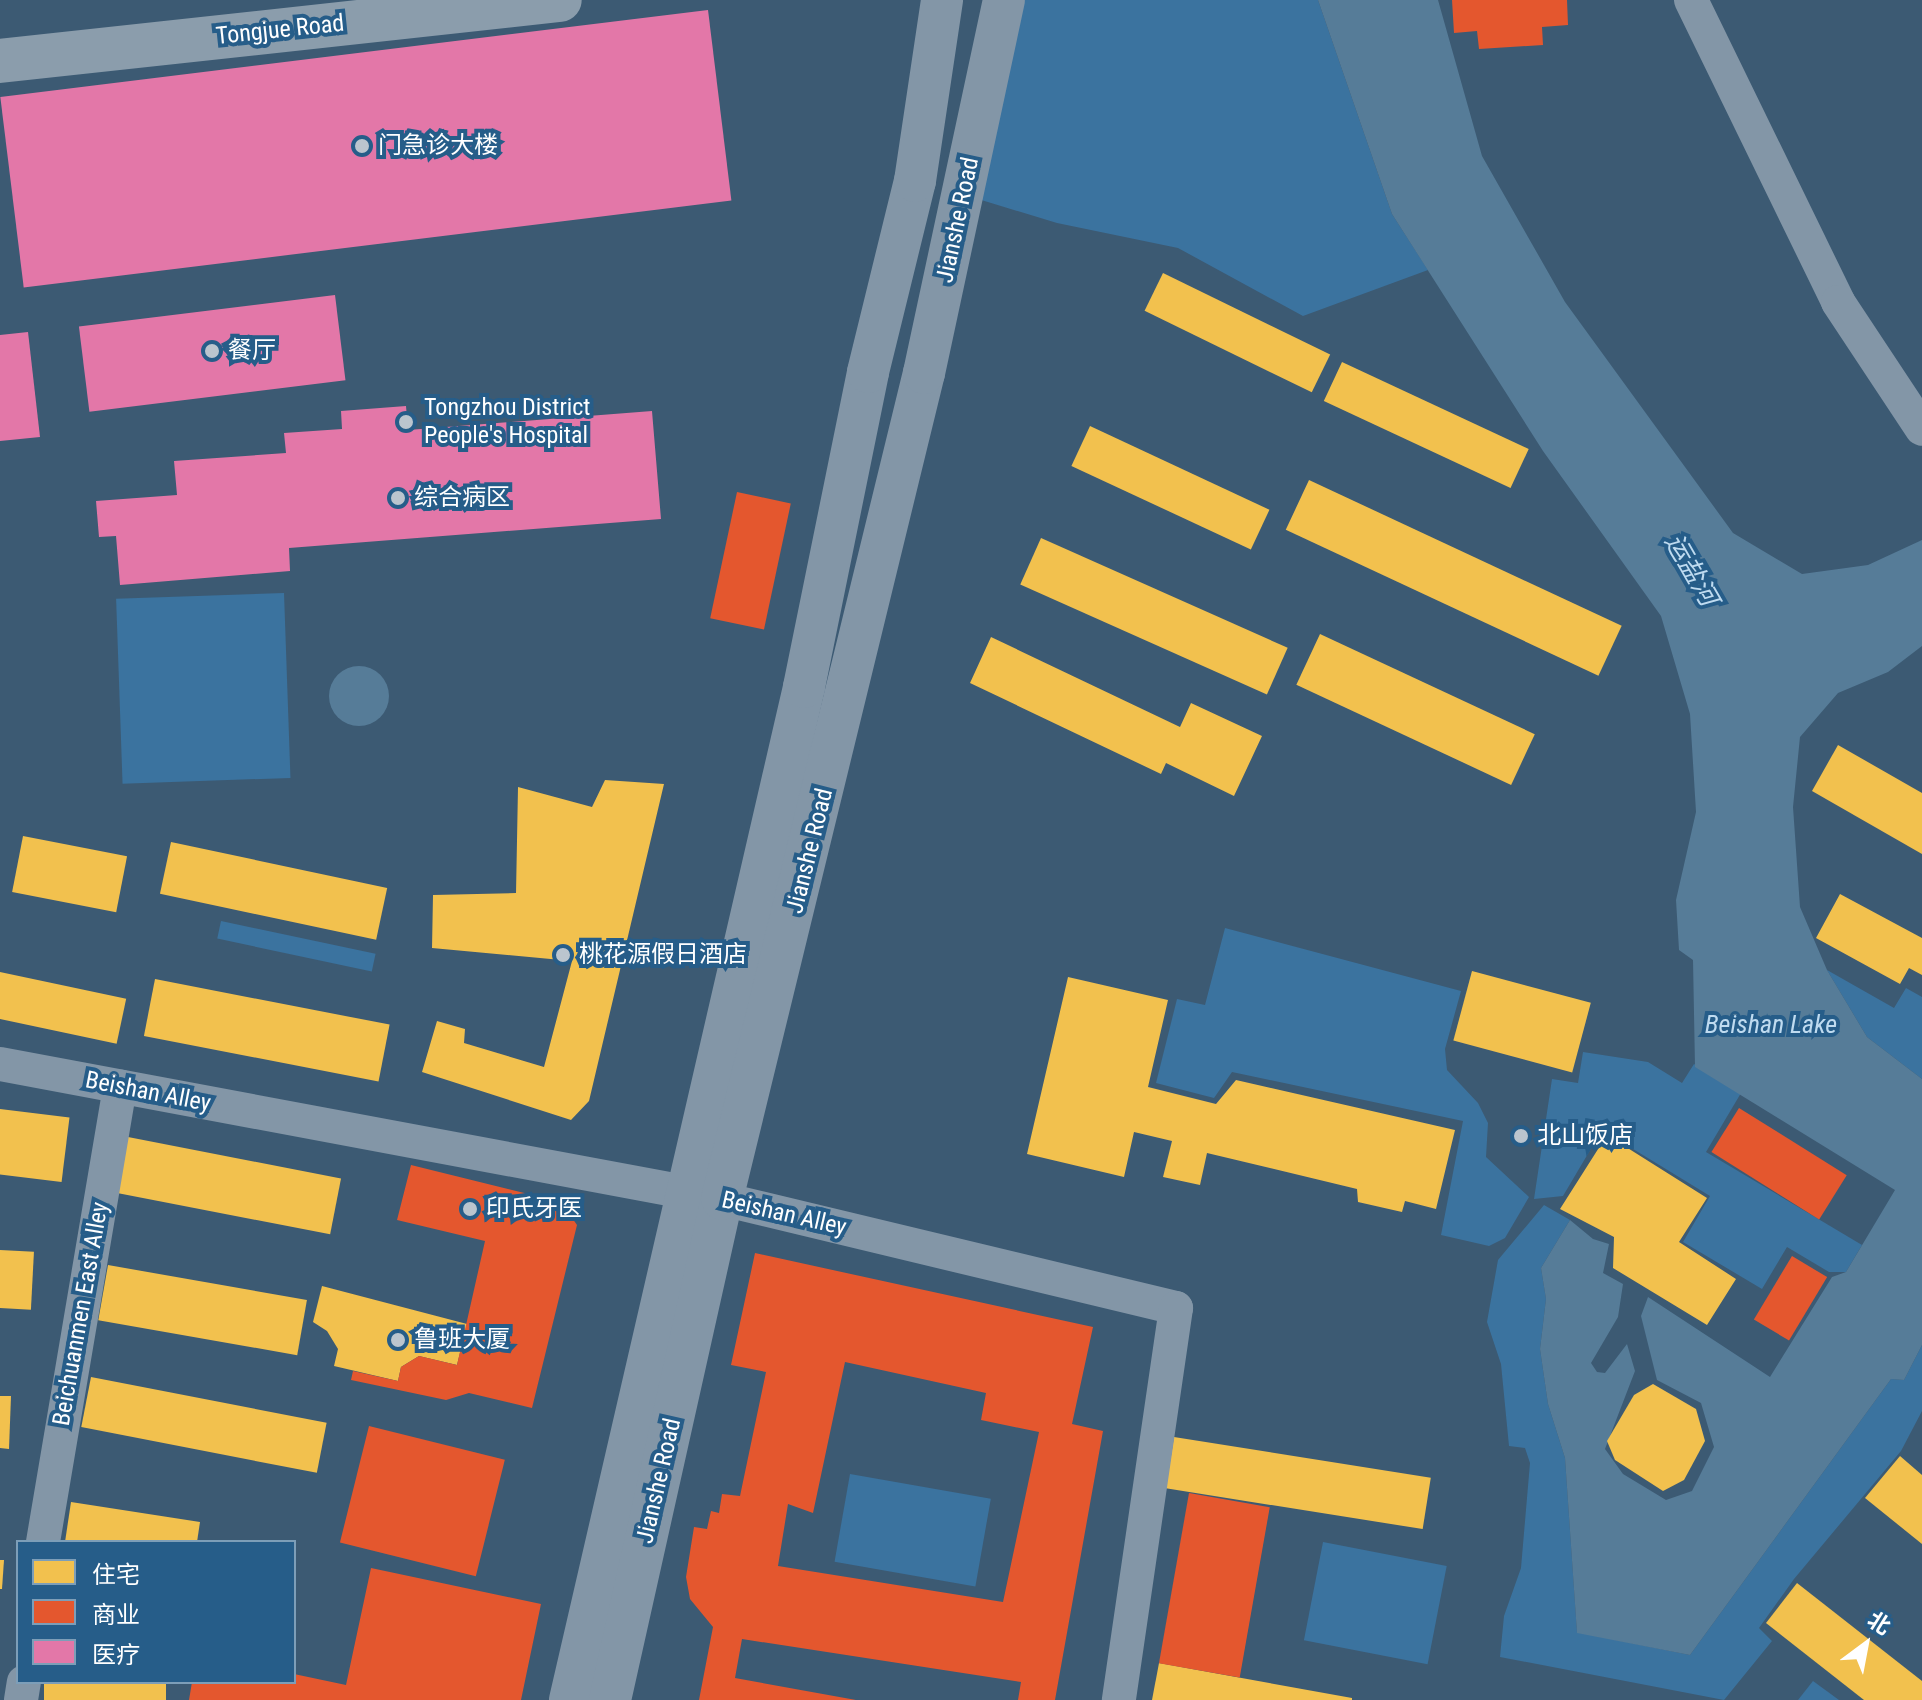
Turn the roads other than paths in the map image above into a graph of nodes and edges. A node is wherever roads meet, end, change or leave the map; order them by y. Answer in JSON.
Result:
{"nodes":[{"id":1,"x":560,"y":0,"type":"edge"},
{"id":2,"x":942,"y":0,"type":"edge"},
{"id":3,"x":1004,"y":0,"type":"edge"},
{"id":4,"x":1691,"y":0,"type":"edge"},
{"id":5,"x":0,"y":61,"type":"edge"},
{"id":6,"x":1922,"y":429,"type":"edge"},
{"id":7,"x":0,"y":1064,"type":"edge"},
{"id":8,"x":120,"y":1086,"type":"junction"},
{"id":9,"x":707,"y":1196,"type":"junction"},
{"id":10,"x":43,"y":1540,"type":"edge"},
{"id":11,"x":570,"y":1700,"type":"edge"},
{"id":12,"x":610,"y":1700,"type":"edge"},
{"id":13,"x":1119,"y":1700,"type":"edge"}],
"edges":[{"from":1,"to":5,"type":"main road","name":"Tongjue Road"},
{"from":2,"to":9,"type":"street","name":"Jianshe Road"},
{"from":3,"to":9,"type":"street","name":"Jianshe Road"},
{"from":4,"to":6,"type":"street"},
{"from":7,"to":8,"type":"street","name":"Beishan Alley"},
{"from":8,"to":9,"type":"street","name":"Beishan Alley"},
{"from":8,"to":10,"type":"street","name":"Beichuanmen East Alley"},
{"from":9,"to":11,"type":"street","name":"Jianshe Road"},
{"from":9,"to":12,"type":"street","name":"Jianshe Road"},
{"from":9,"to":13,"type":"street","name":"Beishan Alley"}]}
